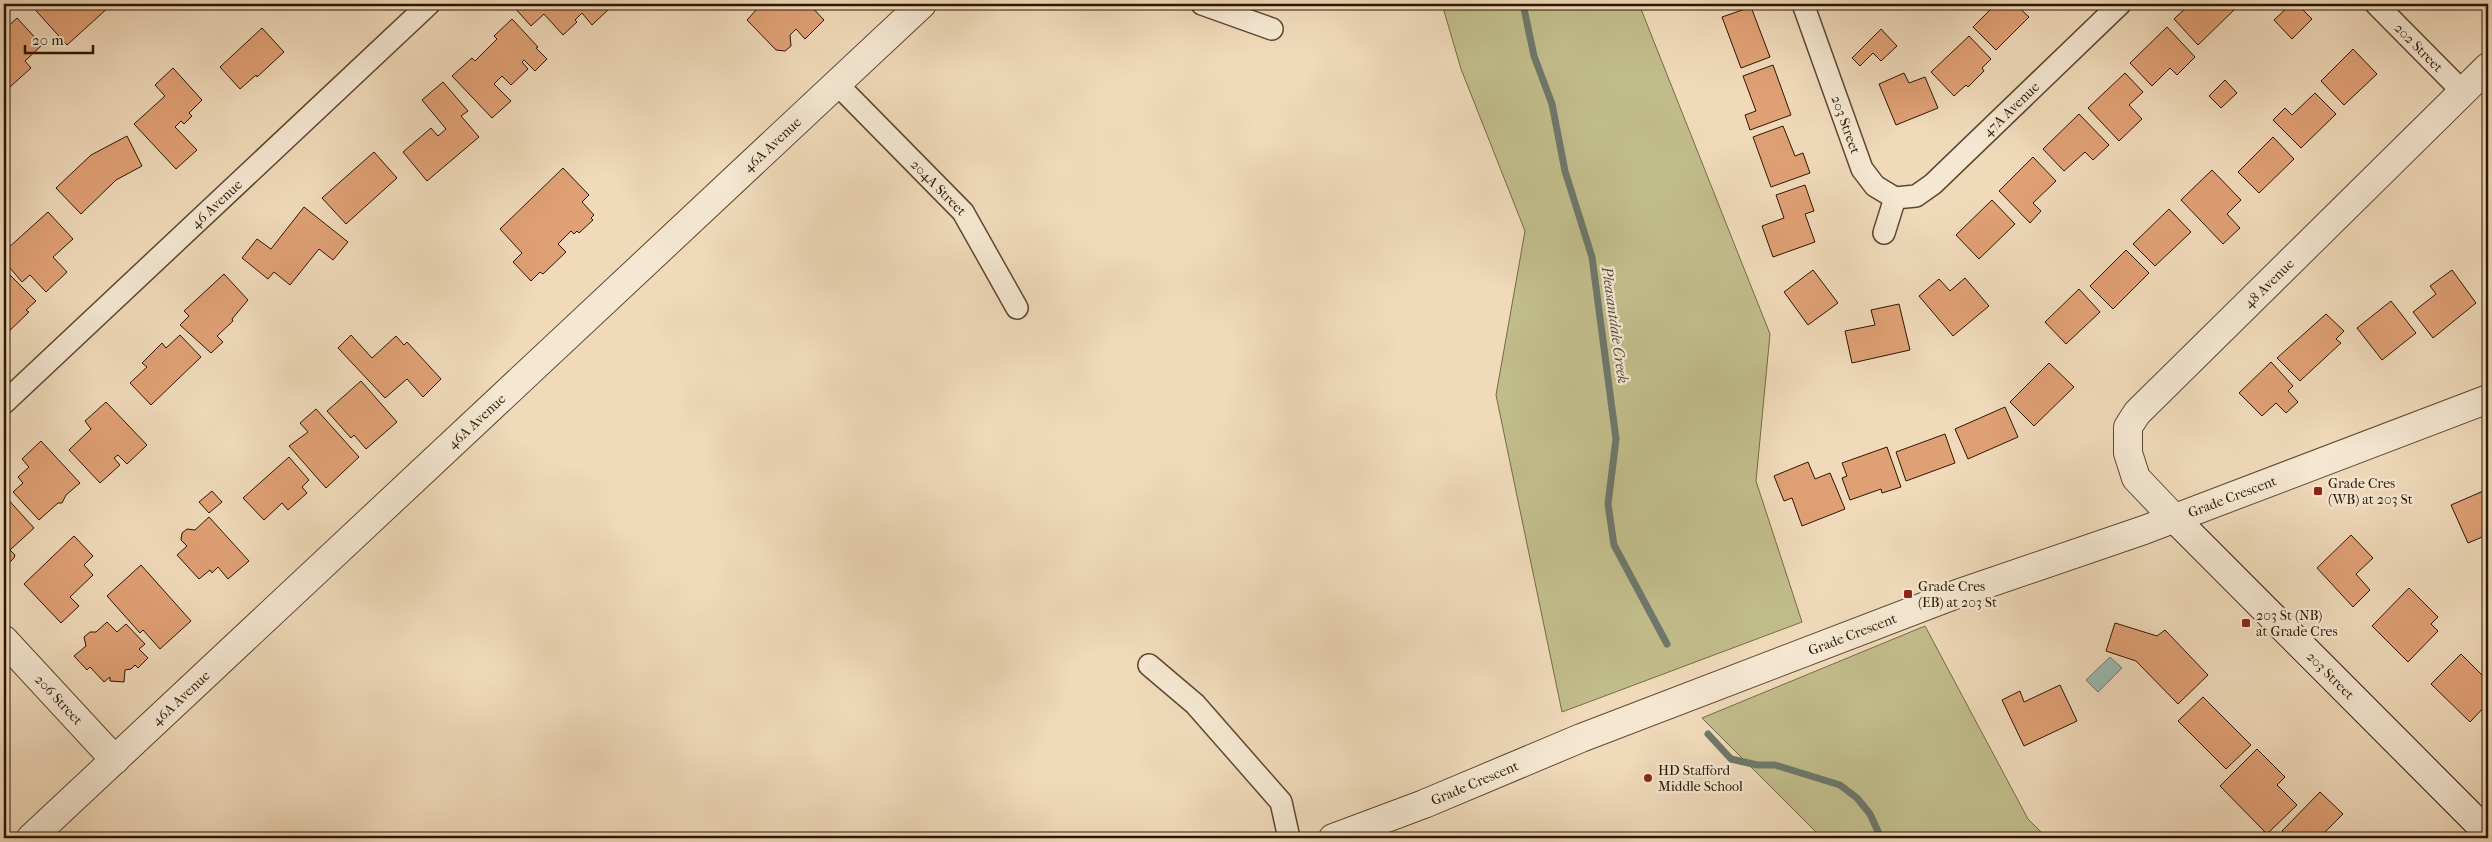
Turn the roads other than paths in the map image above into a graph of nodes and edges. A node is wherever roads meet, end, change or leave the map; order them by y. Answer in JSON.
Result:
{"nodes":[{"id":1,"x":429,"y":4,"type":"edge"},
{"id":2,"x":922,"y":4,"type":"edge"},
{"id":3,"x":1202,"y":4,"type":"edge"},
{"id":4,"x":1803,"y":4,"type":"edge"},
{"id":5,"x":2120,"y":4,"type":"edge"},
{"id":6,"x":2376,"y":4,"type":"edge"},
{"id":7,"x":1272,"y":29,"type":"dead end"},
{"id":8,"x":2488,"y":67,"type":"edge"},
{"id":9,"x":837,"y":84,"type":"junction"},
{"id":10,"x":2463,"y":92,"type":"junction"},
{"id":11,"x":1895,"y":198,"type":"junction"},
{"id":12,"x":1884,"y":233,"type":"dead end"},
{"id":13,"x":1017,"y":308,"type":"dead end"},
{"id":14,"x":2488,"y":400,"type":"edge"},
{"id":15,"x":4,"y":404,"type":"edge"},
{"id":16,"x":2174,"y":518,"type":"junction"},
{"id":17,"x":4,"y":640,"type":"edge"},
{"id":18,"x":1149,"y":665,"type":"dead end"},
{"id":19,"x":115,"y":760,"type":"junction"},
{"id":20,"x":2488,"y":833,"type":"edge"},
{"id":21,"x":31,"y":838,"type":"edge"},
{"id":22,"x":1289,"y":838,"type":"edge"},
{"id":23,"x":1333,"y":838,"type":"edge"}],
"edges":[{"from":1,"to":15,"type":"street","name":"46 Avenue"},
{"from":2,"to":9,"type":"street","name":"46A Avenue"},
{"from":3,"to":7,"type":"street"},
{"from":4,"to":11,"type":"street","name":"203 Street"},
{"from":5,"to":11,"type":"street","name":"47A Avenue"},
{"from":6,"to":10,"type":"street","name":"202 Street"},
{"from":8,"to":10,"type":"street","name":"48 Avenue"},
{"from":9,"to":13,"type":"street","name":"204A Street"},
{"from":9,"to":19,"type":"street","name":"46A Avenue"},
{"from":10,"to":16,"type":"street","name":"48 Avenue"},
{"from":11,"to":12,"type":"street"},
{"from":14,"to":16,"type":"street","name":"Grade Crescent"},
{"from":16,"to":20,"type":"street","name":"203 Street"},
{"from":16,"to":23,"type":"street","name":"Grade Crescent"},
{"from":17,"to":19,"type":"street","name":"206 Street"},
{"from":18,"to":22,"type":"street"},
{"from":19,"to":21,"type":"street","name":"46A Avenue"}]}
